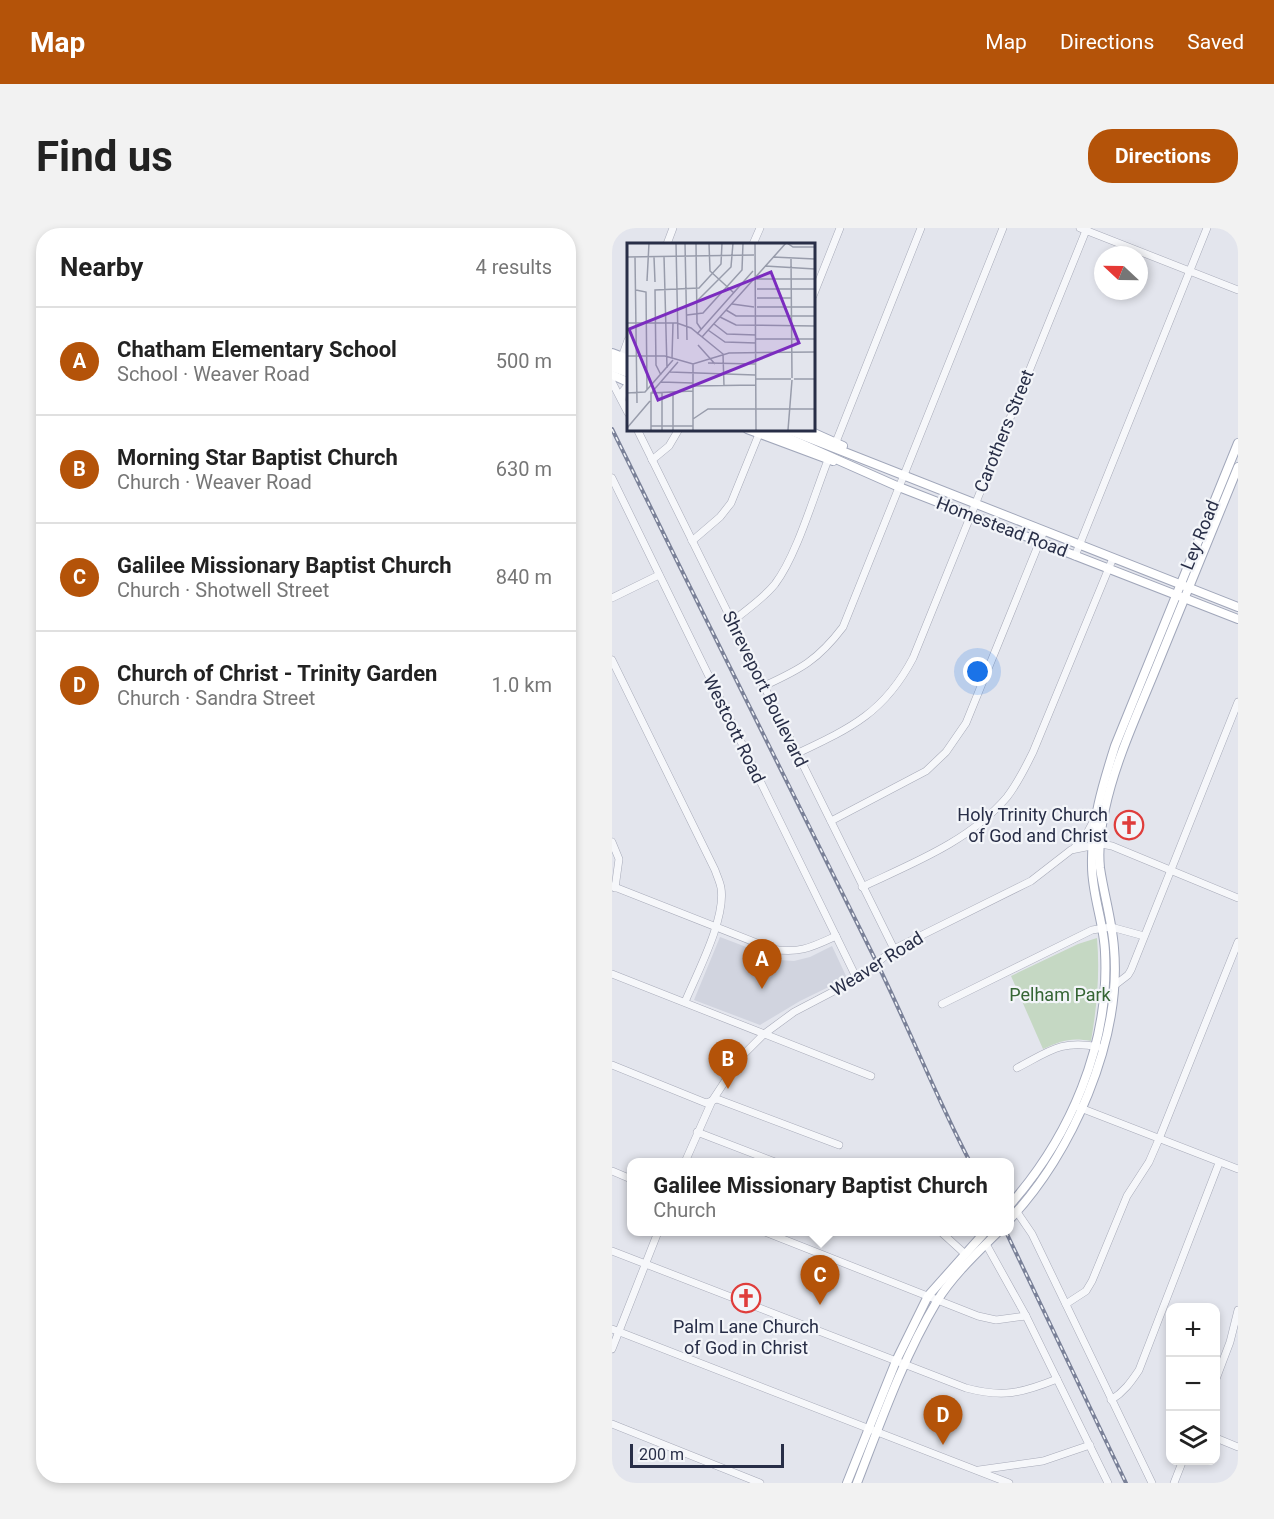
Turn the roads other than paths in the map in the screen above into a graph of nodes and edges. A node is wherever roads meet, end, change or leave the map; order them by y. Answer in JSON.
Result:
{"nodes":[{"id":1,"x":673,"y":228,"type":"edge"},
{"id":2,"x":760,"y":228,"type":"edge"},
{"id":3,"x":840,"y":228,"type":"edge"},
{"id":4,"x":921,"y":228,"type":"edge"},
{"id":5,"x":1003,"y":228,"type":"edge"},
{"id":6,"x":1207,"y":228,"type":"edge"},
{"id":7,"x":1084,"y":229,"type":"edge"},
{"id":8,"x":667,"y":243,"type":"edge"},
{"id":9,"x":753,"y":243,"type":"edge"},
{"id":10,"x":1190,"y":271,"type":"junction"},
{"id":11,"x":1238,"y":290,"type":"edge"},
{"id":12,"x":814,"y":293,"type":"edge"},
{"id":13,"x":612,"y":353,"type":"edge"},
{"id":14,"x":625,"y":358,"type":"edge"},
{"id":15,"x":612,"y":360,"type":"edge"},
{"id":16,"x":627,"y":366,"type":"edge"},
{"id":17,"x":612,"y":367,"type":"edge"},
{"id":18,"x":627,"y":373,"type":"edge"},
{"id":19,"x":612,"y":375,"type":"edge"},
{"id":20,"x":612,"y":382,"type":"edge"},
{"id":21,"x":627,"y":382,"type":"edge"},
{"id":22,"x":627,"y":385,"type":"edge"},
{"id":23,"x":622,"y":400,"type":"junction"},
{"id":24,"x":627,"y":410,"type":"edge"},
{"id":25,"x":637,"y":430,"type":"edge"},
{"id":26,"x":679,"y":430,"type":"edge"},
{"id":27,"x":749,"y":430,"type":"edge"},
{"id":28,"x":770,"y":430,"type":"edge"},
{"id":29,"x":789,"y":430,"type":"edge"},
{"id":30,"x":806,"y":430,"type":"edge"},
{"id":31,"x":759,"y":434,"type":"junction"},
{"id":32,"x":836,"y":442,"type":"junction"},
{"id":33,"x":1238,"y":443,"type":"edge"},
{"id":34,"x":652,"y":460,"type":"junction"},
{"id":35,"x":828,"y":460,"type":"junction"},
{"id":36,"x":869,"y":461,"type":"junction"},
{"id":37,"x":1238,"y":467,"type":"edge"},
{"id":38,"x":865,"y":471,"type":"junction"},
{"id":39,"x":904,"y":475,"type":"junction"},
{"id":40,"x":612,"y":478,"type":"edge"},
{"id":41,"x":899,"y":487,"type":"junction"},
{"id":42,"x":1225,"y":487,"type":"junction"},
{"id":43,"x":975,"y":502,"type":"junction"},
{"id":44,"x":969,"y":515,"type":"junction"},
{"id":45,"x":1044,"y":531,"type":"junction"},
{"id":46,"x":692,"y":541,"type":"junction"},
{"id":47,"x":1039,"y":542,"type":"junction"},
{"id":48,"x":1080,"y":545,"type":"junction"},
{"id":49,"x":1075,"y":556,"type":"junction"},
{"id":50,"x":1113,"y":558,"type":"junction"},
{"id":51,"x":1109,"y":568,"type":"junction"},
{"id":52,"x":659,"y":575,"type":"junction"},
{"id":53,"x":1180,"y":584,"type":"junction"},
{"id":54,"x":1189,"y":588,"type":"junction"},
{"id":55,"x":1176,"y":594,"type":"junction"},
{"id":56,"x":1185,"y":597,"type":"junction"},
{"id":57,"x":612,"y":598,"type":"edge"},
{"id":58,"x":1238,"y":607,"type":"edge"},
{"id":59,"x":1238,"y":618,"type":"edge"},
{"id":60,"x":733,"y":621,"type":"junction"},
{"id":61,"x":612,"y":660,"type":"edge"},
{"id":62,"x":764,"y":686,"type":"junction"},
{"id":63,"x":1238,"y":702,"type":"edge"},
{"id":64,"x":1128,"y":727,"type":"junction"},
{"id":65,"x":796,"y":754,"type":"junction"},
{"id":66,"x":1095,"y":818,"type":"junction"},
{"id":67,"x":831,"y":821,"type":"junction"},
{"id":68,"x":612,"y":842,"type":"edge"},
{"id":69,"x":1097,"y":844,"type":"junction"},
{"id":70,"x":1071,"y":850,"type":"junction"},
{"id":71,"x":1171,"y":871,"type":"junction"},
{"id":72,"x":614,"y":887,"type":"edge"},
{"id":73,"x":862,"y":887,"type":"junction"},
{"id":74,"x":1238,"y":898,"type":"edge"},
{"id":75,"x":716,"y":927,"type":"junction"},
{"id":76,"x":1111,"y":927,"type":"junction"},
{"id":77,"x":1101,"y":928,"type":"junction"},
{"id":78,"x":836,"y":936,"type":"junction"},
{"id":79,"x":1144,"y":936,"type":"junction"},
{"id":80,"x":1238,"y":942,"type":"edge"},
{"id":81,"x":894,"y":949,"type":"junction"},
{"id":82,"x":1114,"y":965,"type":"junction"},
{"id":83,"x":1131,"y":967,"type":"junction"},
{"id":84,"x":612,"y":974,"type":"edge"},
{"id":85,"x":857,"y":980,"type":"junction"},
{"id":86,"x":1115,"y":985,"type":"junction"},
{"id":87,"x":685,"y":1002,"type":"junction"},
{"id":88,"x":942,"y":1004,"type":"dead end"},
{"id":89,"x":764,"y":1034,"type":"junction"},
{"id":90,"x":1100,"y":1048,"type":"junction"},
{"id":91,"x":612,"y":1065,"type":"edge"},
{"id":92,"x":1017,"y":1068,"type":"dead end"},
{"id":93,"x":871,"y":1076,"type":"dead end"},
{"id":94,"x":712,"y":1101,"type":"junction"},
{"id":95,"x":1078,"y":1107,"type":"junction"},
{"id":96,"x":697,"y":1132,"type":"junction"},
{"id":97,"x":1159,"y":1139,"type":"junction"},
{"id":98,"x":839,"y":1145,"type":"dead end"},
{"id":99,"x":687,"y":1158,"type":"edge"},
{"id":100,"x":765,"y":1158,"type":"edge"},
{"id":101,"x":1219,"y":1163,"type":"junction"},
{"id":102,"x":1238,"y":1169,"type":"edge"},
{"id":103,"x":612,"y":1171,"type":"edge"},
{"id":104,"x":627,"y":1177,"type":"edge"},
{"id":105,"x":1014,"y":1200,"type":"edge"},
{"id":106,"x":1017,"y":1212,"type":"junction"},
{"id":107,"x":1014,"y":1215,"type":"edge"},
{"id":108,"x":656,"y":1236,"type":"edge"},
{"id":109,"x":775,"y":1236,"type":"edge"},
{"id":110,"x":945,"y":1236,"type":"edge"},
{"id":111,"x":981,"y":1236,"type":"edge"},
{"id":112,"x":994,"y":1236,"type":"edge"},
{"id":113,"x":986,"y":1244,"type":"junction"},
{"id":114,"x":612,"y":1251,"type":"edge"},
{"id":115,"x":964,"y":1253,"type":"junction"},
{"id":116,"x":645,"y":1263,"type":"junction"},
{"id":117,"x":928,"y":1296,"type":"junction"},
{"id":118,"x":938,"y":1300,"type":"junction"},
{"id":119,"x":1066,"y":1304,"type":"junction"},
{"id":120,"x":1238,"y":1310,"type":"edge"},
{"id":121,"x":1026,"y":1316,"type":"junction"},
{"id":122,"x":615,"y":1330,"type":"edge"},
{"id":123,"x":1234,"y":1343,"type":"edge"},
{"id":124,"x":612,"y":1349,"type":"edge"},
{"id":125,"x":900,"y":1362,"type":"junction"},
{"id":126,"x":1220,"y":1370,"type":"edge"},
{"id":127,"x":1057,"y":1379,"type":"junction"},
{"id":128,"x":1112,"y":1400,"type":"junction"},
{"id":129,"x":612,"y":1424,"type":"edge"},
{"id":130,"x":872,"y":1430,"type":"junction"},
{"id":131,"x":1220,"y":1440,"type":"edge"},
{"id":132,"x":1090,"y":1445,"type":"junction"},
{"id":133,"x":1238,"y":1447,"type":"edge"},
{"id":134,"x":1181,"y":1465,"type":"edge"},
{"id":135,"x":977,"y":1470,"type":"junction"},
{"id":136,"x":759,"y":1483,"type":"edge"},
{"id":137,"x":847,"y":1483,"type":"edge"},
{"id":138,"x":856,"y":1483,"type":"edge"},
{"id":139,"x":1009,"y":1483,"type":"edge"},
{"id":140,"x":1108,"y":1483,"type":"edge"},
{"id":141,"x":1152,"y":1483,"type":"edge"},
{"id":142,"x":1174,"y":1483,"type":"edge"}],
"edges":[{"from":1,"to":8,"type":"street"},
{"from":2,"to":9,"type":"street"},
{"from":3,"to":12,"type":"street"},
{"from":4,"to":32,"type":"street"},
{"from":5,"to":39,"type":"street"},
{"from":6,"to":10,"type":"street"},
{"from":7,"to":10,"type":"street"},
{"from":7,"to":43,"type":"street","name":"Carothers Street"},
{"from":10,"to":11,"type":"street"},
{"from":10,"to":48,"type":"street"},
{"from":13,"to":14,"type":"main road"},
{"from":15,"to":16,"type":"main road"},
{"from":17,"to":18,"type":"main road"},
{"from":19,"to":21,"type":"main road"},
{"from":20,"to":23,"type":"street"},
{"from":22,"to":23,"type":"street"},
{"from":23,"to":24,"type":"street"},
{"from":25,"to":34,"type":"street","name":"Shreveport Boulevard"},
{"from":26,"to":34,"type":"street"},
{"from":27,"to":31,"type":"main road"},
{"from":28,"to":38,"type":"main road","name":"Homestead Road"},
{"from":29,"to":36,"type":"main road","name":"Homestead Road"},
{"from":30,"to":32,"type":"main road"},
{"from":31,"to":35,"type":"main road"},
{"from":31,"to":46,"type":"street"},
{"from":32,"to":36,"type":"main road"},
{"from":33,"to":42,"type":"main road","name":"Ley Road"},
{"from":34,"to":46,"type":"street","name":"Shreveport Boulevard"},
{"from":35,"to":38,"type":"main road"},
{"from":35,"to":60,"type":"street"},
{"from":36,"to":39,"type":"main road","name":"Homestead Road"},
{"from":37,"to":42,"type":"main road","name":"Ley Road"},
{"from":38,"to":41,"type":"main road","name":"Homestead Road"},
{"from":39,"to":41,"type":"street"},
{"from":39,"to":43,"type":"main road","name":"Homestead Road"},
{"from":40,"to":52,"type":"street","name":"Westcott Road"},
{"from":41,"to":44,"type":"main road","name":"Homestead Road"},
{"from":41,"to":62,"type":"street"},
{"from":42,"to":53,"type":"main road","name":"Ley Road"},
{"from":42,"to":54,"type":"main road","name":"Ley Road"},
{"from":43,"to":44,"type":"street","name":"Carothers Street"},
{"from":43,"to":45,"type":"main road","name":"Homestead Road"},
{"from":44,"to":47,"type":"main road","name":"Homestead Road"},
{"from":44,"to":65,"type":"street","name":"Carothers Street"},
{"from":45,"to":47,"type":"street"},
{"from":45,"to":48,"type":"main road","name":"Homestead Road"},
{"from":46,"to":60,"type":"street","name":"Shreveport Boulevard"},
{"from":47,"to":49,"type":"main road","name":"Homestead Road"},
{"from":47,"to":67,"type":"street"},
{"from":48,"to":49,"type":"street"},
{"from":48,"to":50,"type":"main road","name":"Homestead Road"},
{"from":49,"to":51,"type":"main road","name":"Homestead Road"},
{"from":50,"to":51,"type":"street"},
{"from":50,"to":53,"type":"main road","name":"Homestead Road"},
{"from":51,"to":55,"type":"main road","name":"Homestead Road"},
{"from":51,"to":73,"type":"street"},
{"from":52,"to":57,"type":"street"},
{"from":52,"to":78,"type":"street","name":"Westcott Road"},
{"from":53,"to":54,"type":"main road","name":"Homestead Road"},
{"from":53,"to":55,"type":"main road","name":"Ley Road"},
{"from":54,"to":56,"type":"main road","name":"Ley Road"},
{"from":54,"to":58,"type":"main road","name":"Homestead Road"},
{"from":55,"to":56,"type":"main road","name":"Homestead Road"},
{"from":55,"to":64,"type":"main road"},
{"from":56,"to":59,"type":"main road","name":"Homestead Road"},
{"from":56,"to":64,"type":"main road"},
{"from":60,"to":62,"type":"street","name":"Shreveport Boulevard"},
{"from":61,"to":75,"type":"street"},
{"from":62,"to":65,"type":"street","name":"Shreveport Boulevard"},
{"from":63,"to":71,"type":"street"},
{"from":64,"to":66,"type":"main road"},
{"from":64,"to":69,"type":"main road"},
{"from":65,"to":67,"type":"street","name":"Shreveport Boulevard"},
{"from":66,"to":69,"type":"main road"},
{"from":66,"to":70,"type":"street"},
{"from":67,"to":73,"type":"street","name":"Shreveport Boulevard"},
{"from":68,"to":72,"type":"street"},
{"from":69,"to":70,"type":"street","name":"Weaver Road"},
{"from":69,"to":71,"type":"street"},
{"from":69,"to":76,"type":"main road"},
{"from":69,"to":77,"type":"main road"},
{"from":70,"to":81,"type":"street","name":"Weaver Road"},
{"from":71,"to":74,"type":"street"},
{"from":71,"to":79,"type":"street"},
{"from":72,"to":75,"type":"street"},
{"from":73,"to":81,"type":"street","name":"Shreveport Boulevard"},
{"from":75,"to":78,"type":"street"},
{"from":75,"to":87,"type":"street"},
{"from":76,"to":77,"type":"street"},
{"from":76,"to":79,"type":"street"},
{"from":76,"to":82,"type":"main road"},
{"from":77,"to":88,"type":"street"},
{"from":77,"to":90,"type":"main road"},
{"from":78,"to":85,"type":"street","name":"Westcott Road"},
{"from":79,"to":83,"type":"street"},
{"from":80,"to":97,"type":"street"},
{"from":81,"to":85,"type":"street","name":"Weaver Road"},
{"from":82,"to":83,"type":"street"},
{"from":82,"to":86,"type":"main road"},
{"from":83,"to":86,"type":"street"},
{"from":84,"to":87,"type":"street"},
{"from":85,"to":89,"type":"street","name":"Weaver Road"},
{"from":86,"to":90,"type":"main road"},
{"from":87,"to":89,"type":"street"},
{"from":89,"to":93,"type":"street"},
{"from":89,"to":94,"type":"street","name":"Weaver Road"},
{"from":90,"to":92,"type":"street"},
{"from":90,"to":95,"type":"main road"},
{"from":91,"to":94,"type":"street"},
{"from":94,"to":96,"type":"street","name":"Weaver Road"},
{"from":94,"to":98,"type":"street"},
{"from":95,"to":97,"type":"street"},
{"from":95,"to":105,"type":"main road"},
{"from":95,"to":106,"type":"main road"},
{"from":96,"to":99,"type":"street","name":"Weaver Road"},
{"from":96,"to":100,"type":"street"},
{"from":97,"to":101,"type":"street"},
{"from":97,"to":119,"type":"street"},
{"from":101,"to":102,"type":"street"},
{"from":101,"to":128,"type":"street"},
{"from":103,"to":104,"type":"street"},
{"from":106,"to":107,"type":"main road"},
{"from":106,"to":119,"type":"street"},
{"from":108,"to":116,"type":"street"},
{"from":109,"to":117,"type":"street"},
{"from":110,"to":115,"type":"street"},
{"from":111,"to":115,"type":"main road"},
{"from":112,"to":113,"type":"main road"},
{"from":113,"to":118,"type":"main road"},
{"from":113,"to":121,"type":"street"},
{"from":114,"to":116,"type":"street"},
{"from":115,"to":117,"type":"main road"},
{"from":116,"to":122,"type":"street"},
{"from":116,"to":125,"type":"street"},
{"from":117,"to":118,"type":"street"},
{"from":117,"to":125,"type":"main road"},
{"from":118,"to":121,"type":"street"},
{"from":118,"to":125,"type":"main road"},
{"from":119,"to":128,"type":"street"},
{"from":120,"to":123,"type":"street"},
{"from":121,"to":127,"type":"street"},
{"from":122,"to":124,"type":"street"},
{"from":122,"to":130,"type":"street"},
{"from":123,"to":126,"type":"street"},
{"from":125,"to":127,"type":"street"},
{"from":125,"to":130,"type":"main road"},
{"from":127,"to":132,"type":"street"},
{"from":128,"to":141,"type":"street"},
{"from":129,"to":136,"type":"street"},
{"from":130,"to":135,"type":"street"},
{"from":130,"to":137,"type":"main road"},
{"from":130,"to":138,"type":"main road"},
{"from":131,"to":133,"type":"street"},
{"from":132,"to":135,"type":"street"},
{"from":132,"to":140,"type":"street"},
{"from":134,"to":142,"type":"street"},
{"from":135,"to":139,"type":"street"}]}
